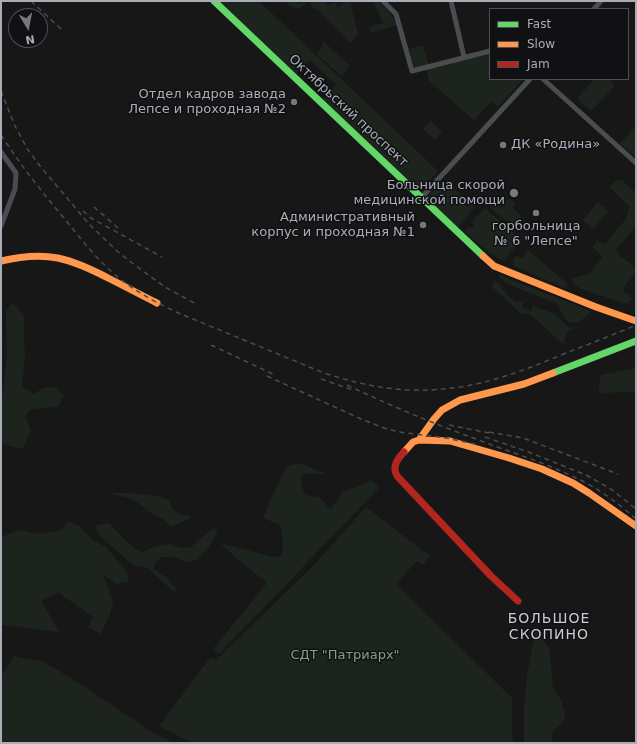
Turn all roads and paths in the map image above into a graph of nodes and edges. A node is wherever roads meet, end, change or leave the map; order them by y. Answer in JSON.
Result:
{"nodes":[{"id":1,"x":214,"y":1,"type":"edge"},
{"id":2,"x":383,"y":1,"type":"edge"},
{"id":3,"x":451,"y":1,"type":"edge"},
{"id":4,"x":489,"y":51,"type":"edge"},
{"id":5,"x":464,"y":57,"type":"junction"},
{"id":6,"x":529,"y":80,"type":"edge"},
{"id":7,"x":544,"y":80,"type":"edge"},
{"id":8,"x":1,"y":152,"type":"edge"},
{"id":9,"x":636,"y":163,"type":"edge"},
{"id":10,"x":422,"y":198,"type":"junction"},
{"id":11,"x":1,"y":226,"type":"edge"},
{"id":12,"x":1,"y":261,"type":"edge"},
{"id":13,"x":157,"y":302,"type":"dead end"},
{"id":14,"x":635,"y":321,"type":"edge"},
{"id":15,"x":636,"y":341,"type":"edge"},
{"id":16,"x":419,"y":440,"type":"junction"},
{"id":17,"x":636,"y":526,"type":"edge"},
{"id":18,"x":518,"y":600,"type":"dead end"}],
"edges":[{"from":1,"to":10,"type":"street","name":"Октябрьский проспект"},
{"from":2,"to":5,"type":"street"},
{"from":3,"to":5,"type":"street"},
{"from":4,"to":5,"type":"street"},
{"from":6,"to":10,"type":"street"},
{"from":7,"to":9,"type":"street"},
{"from":8,"to":11,"type":"street"},
{"from":10,"to":14,"type":"street","name":"Октябрьский проспект"},
{"from":12,"to":13,"type":"street"},
{"from":15,"to":16,"type":"street"},
{"from":16,"to":17,"type":"street"},
{"from":16,"to":18,"type":"street"}]}
